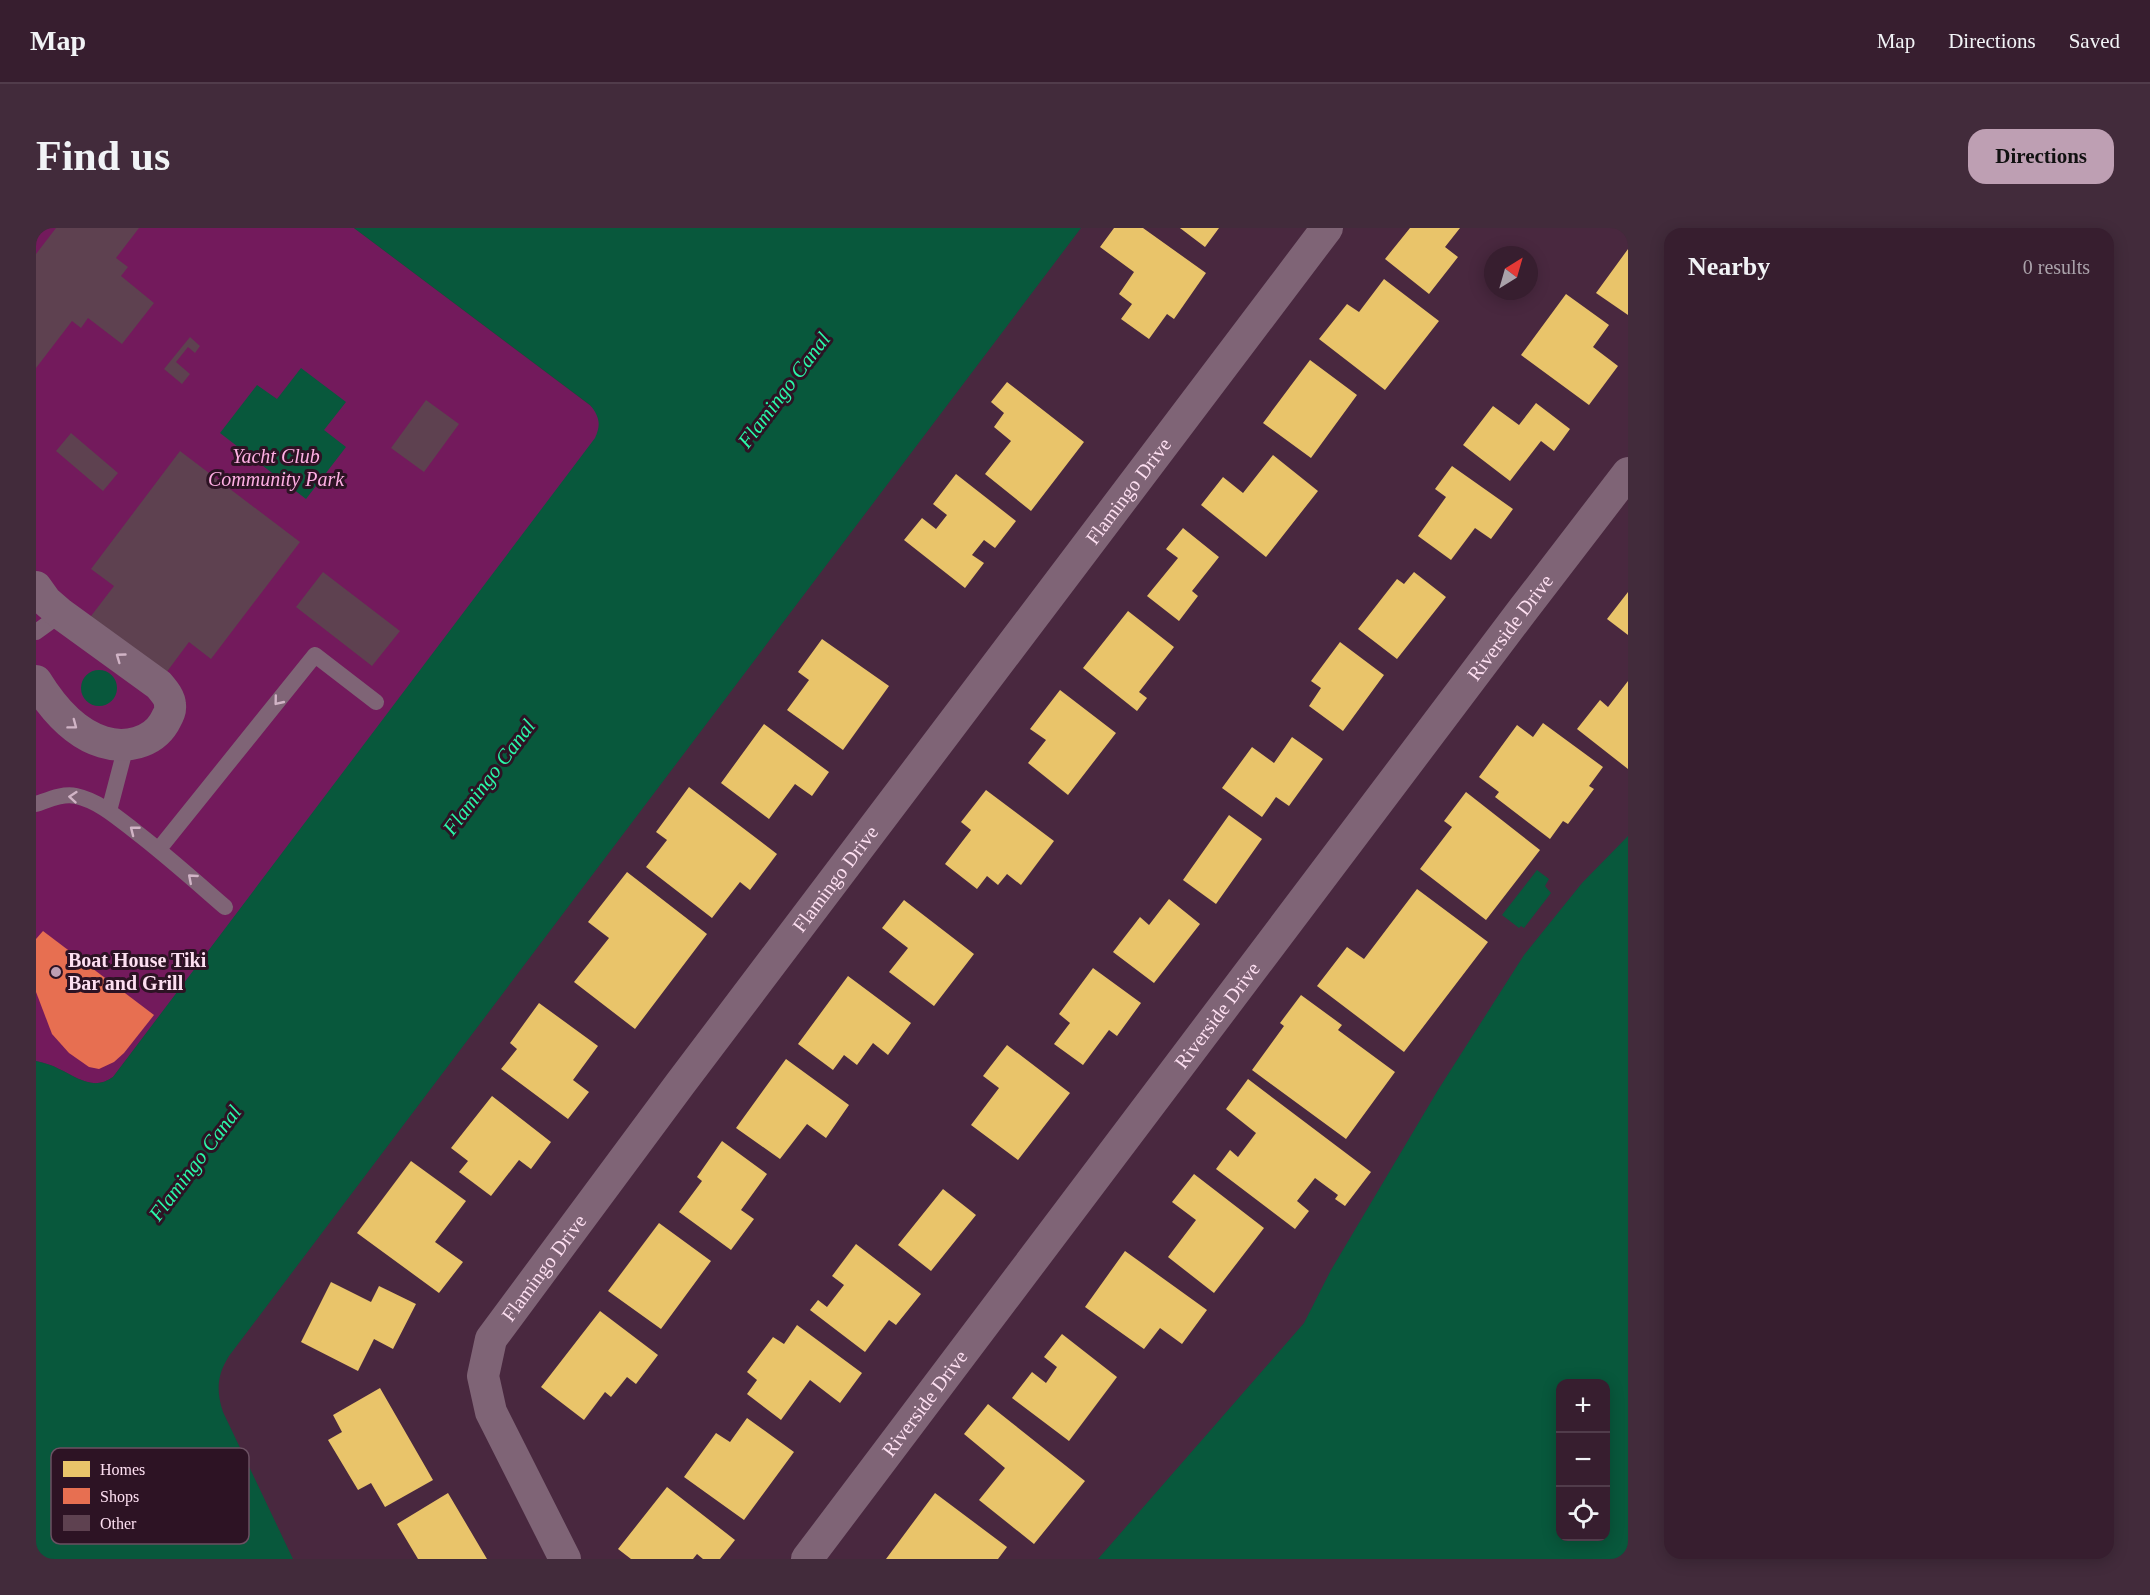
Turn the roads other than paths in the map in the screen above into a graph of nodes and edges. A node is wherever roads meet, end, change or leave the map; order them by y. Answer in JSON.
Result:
{"nodes":[{"id":1,"x":1327,"y":228,"type":"edge"},
{"id":2,"x":1628,"y":473,"type":"edge"},
{"id":3,"x":36,"y":587,"type":"edge"},
{"id":4,"x":61,"y":614,"type":"junction"},
{"id":5,"x":36,"y":632,"type":"edge"},
{"id":6,"x":36,"y":681,"type":"edge"},
{"id":7,"x":376,"y":702,"type":"dead end"},
{"id":8,"x":126,"y":746,"type":"junction"},
{"id":9,"x":36,"y":804,"type":"edge"},
{"id":10,"x":109,"y":811,"type":"junction"},
{"id":11,"x":159,"y":849,"type":"junction"},
{"id":12,"x":225,"y":907,"type":"dead end"},
{"id":13,"x":565,"y":1559,"type":"edge"},
{"id":14,"x":807,"y":1559,"type":"edge"}],
"edges":[{"from":1,"to":13,"type":"street","name":"Flamingo Drive"},
{"from":2,"to":14,"type":"street","name":"Riverside Drive"},
{"from":3,"to":4,"type":"street"},
{"from":4,"to":5,"type":"lane"},
{"from":8,"to":4,"type":"street","one_way":true},
{"from":6,"to":8,"type":"street","one_way":true},
{"from":7,"to":11,"type":"lane","one_way":true},
{"from":8,"to":10,"type":"lane"},
{"from":10,"to":9,"type":"lane","one_way":true},
{"from":11,"to":10,"type":"lane","one_way":true},
{"from":12,"to":11,"type":"lane","one_way":true}]}
